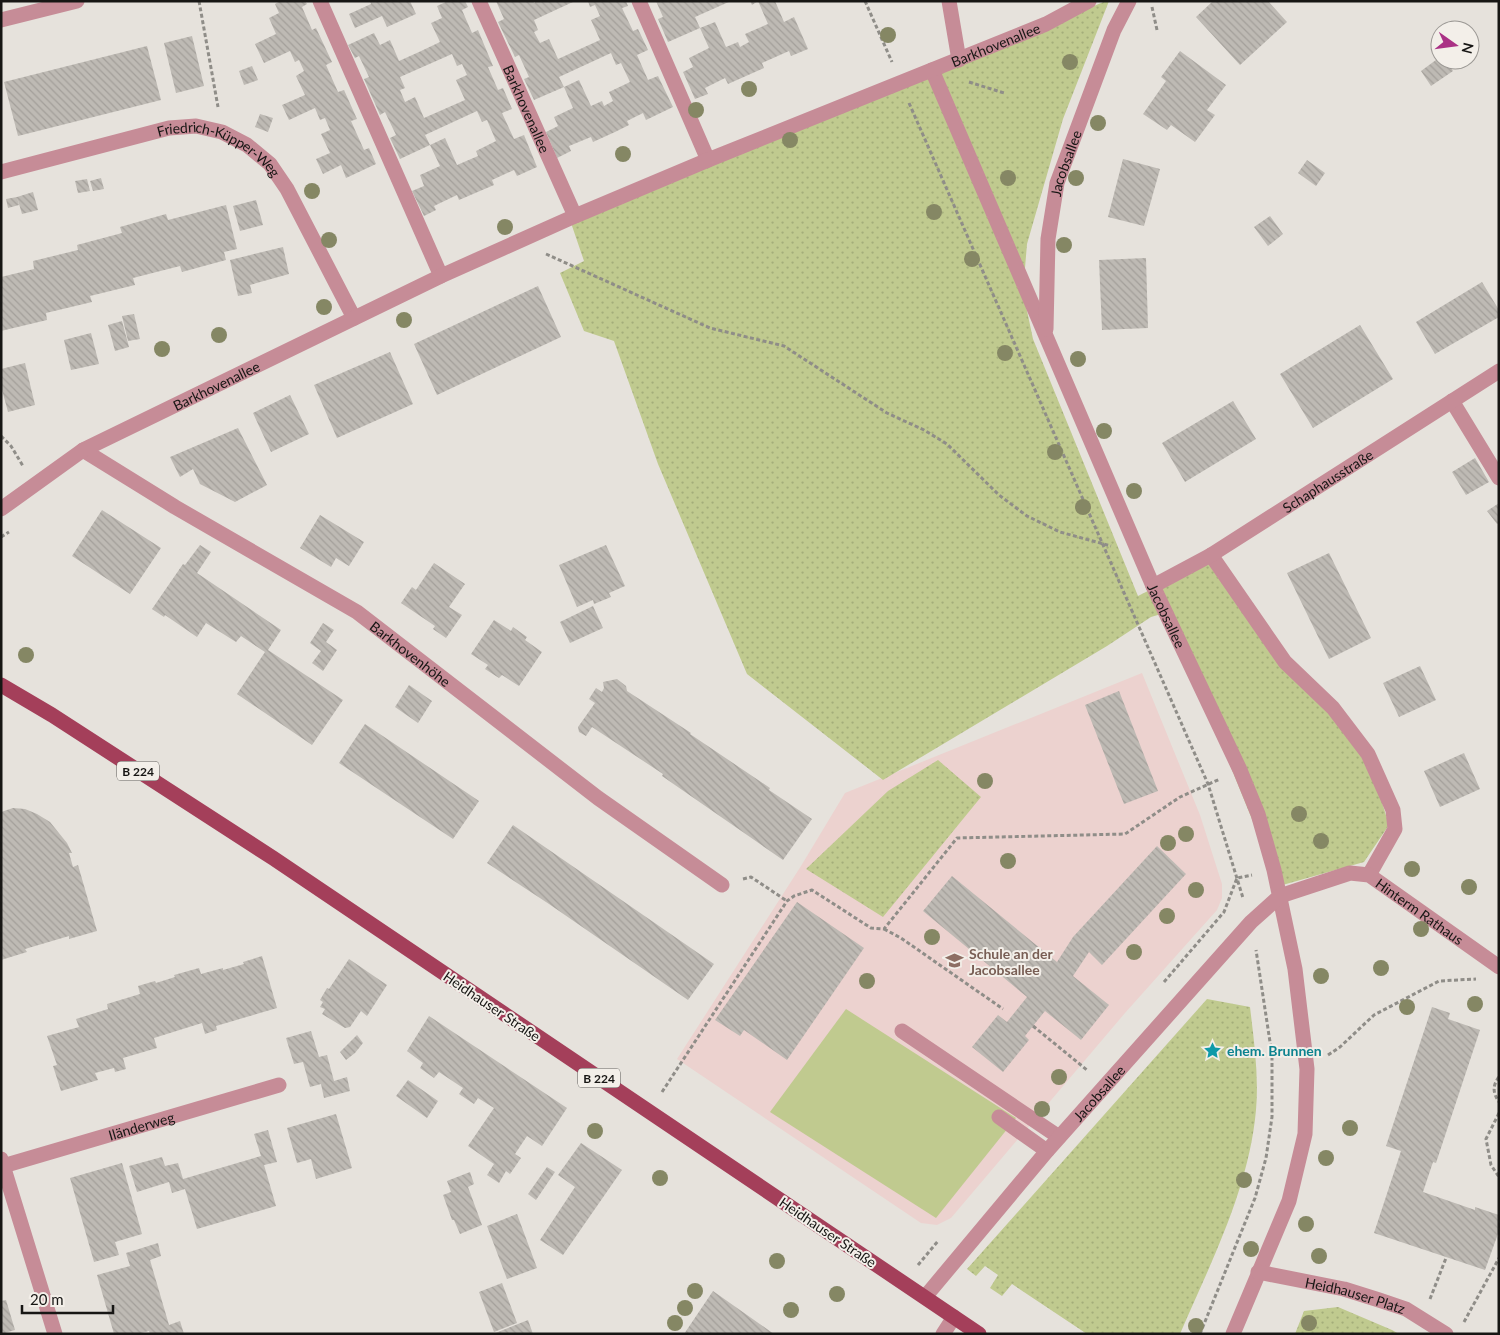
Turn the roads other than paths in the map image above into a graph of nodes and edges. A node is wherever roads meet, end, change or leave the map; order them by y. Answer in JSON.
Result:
{"nodes":[{"id":1,"x":77,"y":1,"type":"edge"},
{"id":2,"x":320,"y":1,"type":"edge"},
{"id":3,"x":479,"y":1,"type":"edge"},
{"id":4,"x":639,"y":1,"type":"edge"},
{"id":5,"x":949,"y":1,"type":"edge"},
{"id":6,"x":1089,"y":1,"type":"edge"},
{"id":7,"x":1129,"y":1,"type":"edge"},
{"id":8,"x":1,"y":20,"type":"edge"},
{"id":9,"x":959,"y":60,"type":"junction"},
{"id":10,"x":932,"y":70,"type":"junction"},
{"id":11,"x":708,"y":160,"type":"junction"},
{"id":12,"x":1,"y":172,"type":"edge"},
{"id":13,"x":574,"y":216,"type":"junction"},
{"id":14,"x":440,"y":276,"type":"junction"},
{"id":15,"x":354,"y":318,"type":"junction"},
{"id":16,"x":1046,"y":336,"type":"junction"},
{"id":17,"x":1499,"y":371,"type":"edge"},
{"id":18,"x":1452,"y":401,"type":"junction"},
{"id":19,"x":83,"y":450,"type":"junction"},
{"id":20,"x":1499,"y":478,"type":"edge"},
{"id":21,"x":1,"y":509,"type":"edge"},
{"id":22,"x":1211,"y":555,"type":"junction"},
{"id":23,"x":1153,"y":586,"type":"junction"},
{"id":24,"x":1,"y":685,"type":"edge"},
{"id":25,"x":1369,"y":875,"type":"junction"},
{"id":26,"x":722,"y":885,"type":"dead end"},
{"id":27,"x":1280,"y":896,"type":"junction"},
{"id":28,"x":1499,"y":967,"type":"edge"},
{"id":29,"x":902,"y":1031,"type":"dead end"},
{"id":30,"x":279,"y":1085,"type":"dead end"},
{"id":31,"x":999,"y":1117,"type":"dead end"},
{"id":32,"x":1059,"y":1137,"type":"junction"},
{"id":33,"x":1047,"y":1151,"type":"junction"},
{"id":34,"x":2,"y":1163,"type":"edge"},
{"id":35,"x":1258,"y":1272,"type":"junction"},
{"id":36,"x":925,"y":1297,"type":"junction"},
{"id":37,"x":954,"y":1317,"type":"junction"},
{"id":38,"x":55,"y":1334,"type":"edge"},
{"id":39,"x":943,"y":1334,"type":"edge"},
{"id":40,"x":979,"y":1334,"type":"edge"},
{"id":41,"x":1233,"y":1334,"type":"edge"},
{"id":42,"x":1446,"y":1334,"type":"edge"}],
"edges":[{"from":1,"to":8,"type":"street"},
{"from":2,"to":14,"type":"street"},
{"from":3,"to":13,"type":"street","name":"Barkhovenallee"},
{"from":4,"to":11,"type":"street"},
{"from":5,"to":9,"type":"street"},
{"from":6,"to":9,"type":"street","name":"Barkhovenallee"},
{"from":7,"to":16,"type":"street","name":"Jacobsallee"},
{"from":9,"to":10,"type":"street","name":"Barkhovenallee"},
{"from":10,"to":11,"type":"street","name":"Barkhovenallee"},
{"from":10,"to":16,"type":"street","name":"Jacobsallee"},
{"from":11,"to":13,"type":"street","name":"Barkhovenallee"},
{"from":12,"to":15,"type":"street","name":"Friedrich-Küpper-Weg"},
{"from":13,"to":14,"type":"street","name":"Barkhovenallee"},
{"from":14,"to":15,"type":"street","name":"Barkhovenallee"},
{"from":15,"to":19,"type":"street","name":"Barkhovenallee"},
{"from":16,"to":23,"type":"street","name":"Jacobsallee"},
{"from":17,"to":18,"type":"street","name":"Schaphausstraße"},
{"from":18,"to":20,"type":"street"},
{"from":18,"to":22,"type":"street","name":"Schaphausstraße"},
{"from":19,"to":21,"type":"street","name":"Barkhovenallee"},
{"from":19,"to":26,"type":"street","name":"Barkhovenhöhe"},
{"from":22,"to":23,"type":"street","name":"Schaphausstraße"},
{"from":22,"to":25,"type":"street"},
{"from":23,"to":27,"type":"street","name":"Jacobsallee"},
{"from":24,"to":36,"type":"main road","name":"Heidhauser Straße","number":"B 224"},
{"from":25,"to":27,"type":"street","name":"Hinterm Rathaus"},
{"from":25,"to":28,"type":"street","name":"Hinterm Rathaus"},
{"from":27,"to":32,"type":"street","name":"Jacobsallee"},
{"from":27,"to":35,"type":"street","name":"Jacobsallee"},
{"from":29,"to":32,"type":"street"},
{"from":30,"to":34,"type":"street","name":"Iländerweg"},
{"from":31,"to":33,"type":"street"},
{"from":32,"to":33,"type":"street","name":"Jacobsallee"},
{"from":33,"to":36,"type":"street","name":"Jacobsallee"},
{"from":34,"to":38,"type":"street","name":"Iländerweg"},
{"from":35,"to":41,"type":"street","name":"Jacobsallee"},
{"from":35,"to":42,"type":"street","name":"Heidhauser Platz"},
{"from":36,"to":37,"type":"main road","name":"Heidhauser Straße","number":"B 224"},
{"from":37,"to":39,"type":"street"},
{"from":37,"to":40,"type":"main road","name":"Heidhauser Straße","number":"B 224"}]}
